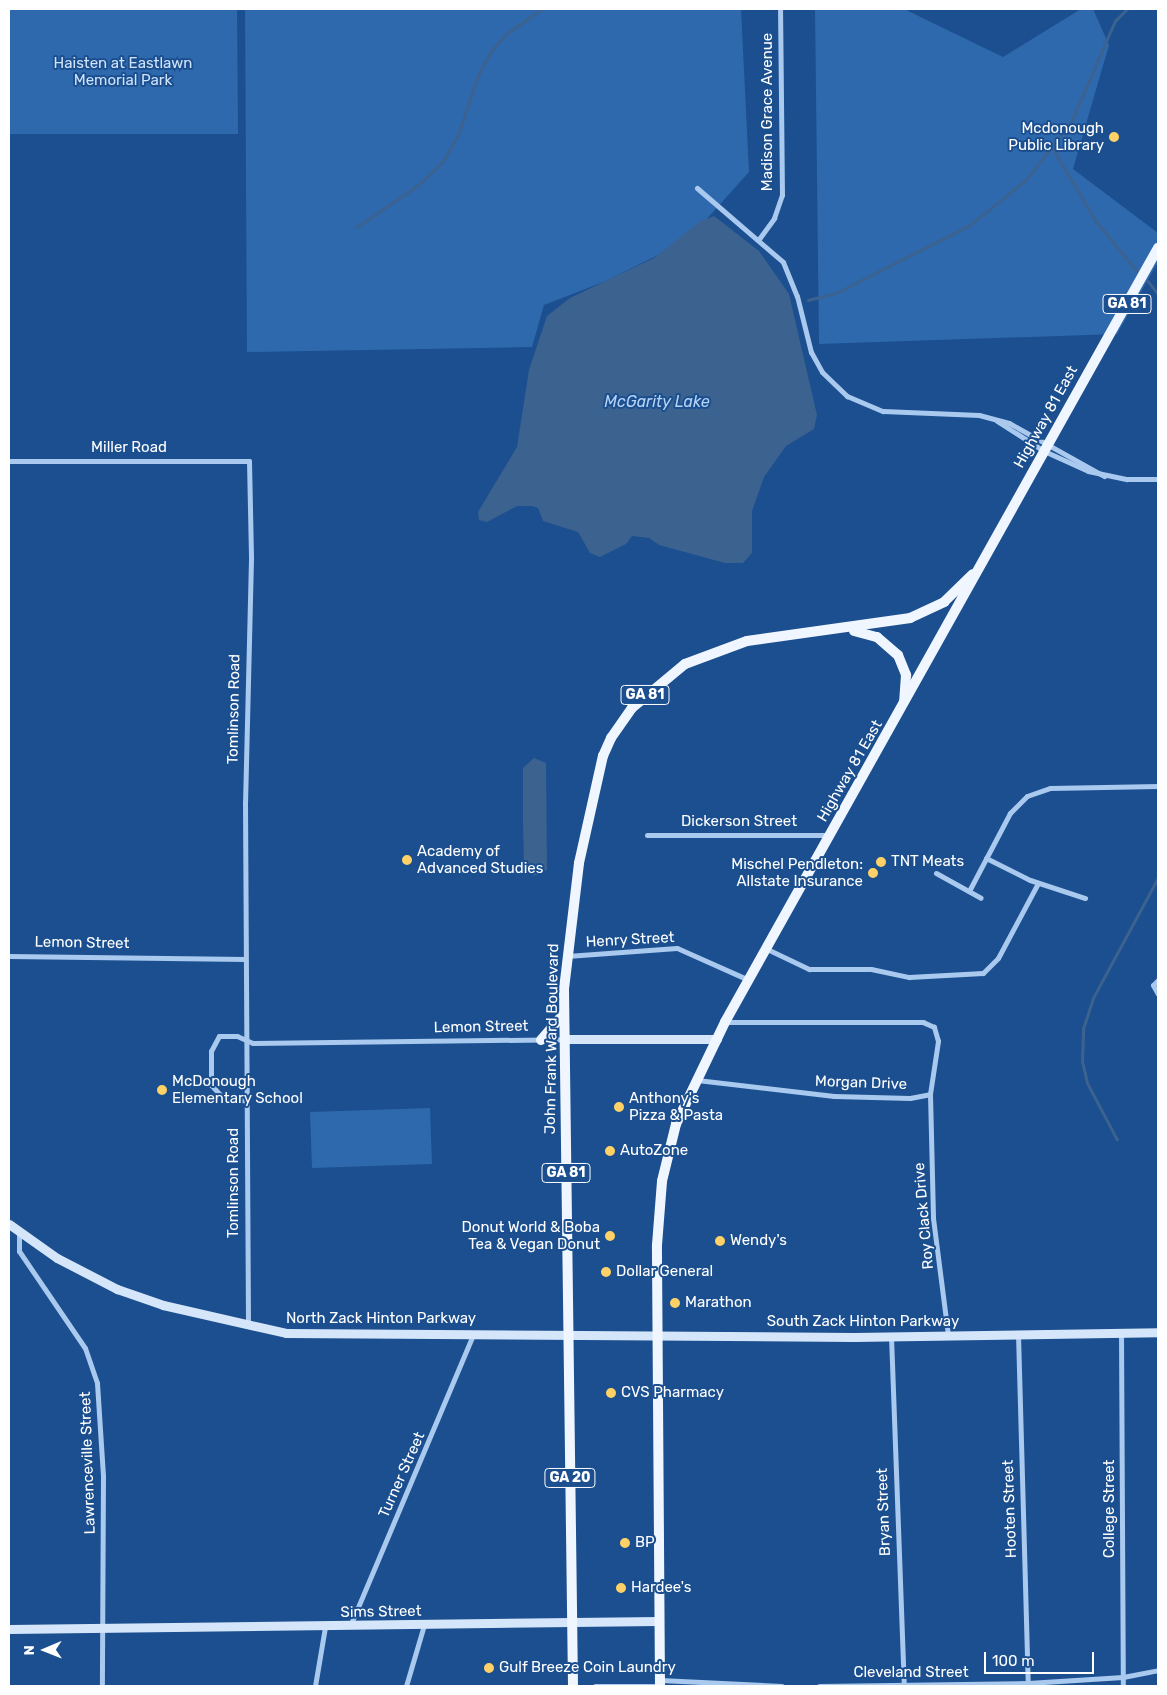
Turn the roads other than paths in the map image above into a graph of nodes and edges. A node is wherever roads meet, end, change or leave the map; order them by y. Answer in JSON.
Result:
{"nodes":[{"id":1,"x":780,"y":9,"type":"edge"},
{"id":2,"x":697,"y":188,"type":"dead end"},
{"id":3,"x":759,"y":239,"type":"junction"},
{"id":4,"x":1158,"y":248,"type":"edge"},
{"id":5,"x":1046,"y":448,"type":"junction"},
{"id":6,"x":9,"y":461,"type":"edge"},
{"id":7,"x":249,"y":461,"type":"joint"},
{"id":8,"x":1104,"y":476,"type":"junction"},
{"id":9,"x":1158,"y":478,"type":"edge"},
{"id":10,"x":983,"y":562,"type":"junction"},
{"id":11,"x":844,"y":630,"type":"junction"},
{"id":12,"x":903,"y":710,"type":"junction"},
{"id":13,"x":1158,"y":786,"type":"edge"},
{"id":14,"x":647,"y":835,"type":"dead end"},
{"id":15,"x":831,"y":835,"type":"junction"},
{"id":16,"x":986,"y":858,"type":"junction"},
{"id":17,"x":936,"y":873,"type":"dead end"},
{"id":18,"x":1038,"y":883,"type":"junction"},
{"id":19,"x":969,"y":891,"type":"junction"},
{"id":20,"x":981,"y":898,"type":"dead end"},
{"id":21,"x":1085,"y":898,"type":"dead end"},
{"id":22,"x":767,"y":949,"type":"junction"},
{"id":23,"x":9,"y":956,"type":"edge"},
{"id":24,"x":566,"y":956,"type":"junction"},
{"id":25,"x":245,"y":959,"type":"junction"},
{"id":26,"x":749,"y":980,"type":"junction"},
{"id":27,"x":1158,"y":980,"type":"edge"},
{"id":28,"x":1158,"y":994,"type":"edge"},
{"id":29,"x":564,"y":1013,"type":"junction"},
{"id":30,"x":725,"y":1022,"type":"junction"},
{"id":31,"x":564,"y":1039,"type":"junction"},
{"id":32,"x":717,"y":1039,"type":"junction"},
{"id":33,"x":246,"y":1040,"type":"junction"},
{"id":34,"x":541,"y":1040,"type":"junction"},
{"id":35,"x":694,"y":1080,"type":"junction"},
{"id":36,"x":930,"y":1094,"type":"junction"},
{"id":37,"x":246,"y":1100,"type":"junction"},
{"id":38,"x":9,"y":1224,"type":"edge"},
{"id":39,"x":19,"y":1231,"type":"junction"},
{"id":40,"x":248,"y":1326,"type":"junction"},
{"id":41,"x":1121,"y":1332,"type":"junction"},
{"id":42,"x":1158,"y":1332,"type":"edge"},
{"id":43,"x":474,"y":1333,"type":"junction"},
{"id":44,"x":567,"y":1334,"type":"junction"},
{"id":45,"x":1018,"y":1334,"type":"junction"},
{"id":46,"x":948,"y":1335,"type":"junction"},
{"id":47,"x":658,"y":1336,"type":"junction"},
{"id":48,"x":891,"y":1336,"type":"junction"},
{"id":49,"x":659,"y":1621,"type":"junction"},
{"id":50,"x":572,"y":1623,"type":"junction"},
{"id":51,"x":424,"y":1625,"type":"junction"},
{"id":52,"x":325,"y":1627,"type":"junction"},
{"id":53,"x":350,"y":1627,"type":"junction"},
{"id":54,"x":9,"y":1629,"type":"edge"},
{"id":55,"x":104,"y":1630,"type":"junction"},
{"id":56,"x":1158,"y":1670,"type":"edge"},
{"id":57,"x":1123,"y":1677,"type":"junction"},
{"id":58,"x":1028,"y":1683,"type":"junction"},
{"id":59,"x":660,"y":1684,"type":"edge"},
{"id":60,"x":904,"y":1685,"type":"edge"},
{"id":61,"x":102,"y":1686,"type":"edge"},
{"id":62,"x":315,"y":1686,"type":"edge"},
{"id":63,"x":406,"y":1686,"type":"edge"},
{"id":64,"x":573,"y":1686,"type":"edge"},
{"id":65,"x":595,"y":1686,"type":"edge"},
{"id":66,"x":782,"y":1686,"type":"edge"},
{"id":67,"x":819,"y":1686,"type":"edge"},
{"id":68,"x":918,"y":1686,"type":"edge"},
{"id":69,"x":1123,"y":1686,"type":"edge"}],
"edges":[{"from":1,"to":3,"type":"street","name":"Madison Grace Avenue"},
{"from":2,"to":3,"type":"street"},
{"from":3,"to":5,"type":"street"},
{"from":4,"to":5,"type":"main road","name":"Highway 81 East","number":"GA 81"},
{"from":5,"to":8,"type":"street"},
{"from":5,"to":8,"type":"street"},
{"from":5,"to":10,"type":"main road","name":"Highway 81 East","number":"GA 81"},
{"from":6,"to":7,"type":"street","name":"Miller Road"},
{"from":7,"to":25,"type":"street","name":"Tomlinson Road"},
{"from":8,"to":9,"type":"street"},
{"from":10,"to":11,"type":"main road","name":"John Frank Ward Boulevard","number":"GA 81"},
{"from":10,"to":12,"type":"main road","name":"Highway 81 East","number":"GA 81"},
{"from":11,"to":12,"type":"main road"},
{"from":11,"to":24,"type":"main road","name":"John Frank Ward Boulevard","number":"GA 81"},
{"from":12,"to":15,"type":"main road","name":"Highway 81 East","number":"GA 81"},
{"from":13,"to":16,"type":"street"},
{"from":14,"to":15,"type":"street","name":"Dickerson Street"},
{"from":15,"to":22,"type":"main road","name":"Highway 81 East","number":"GA 81"},
{"from":16,"to":18,"type":"street"},
{"from":16,"to":19,"type":"street"},
{"from":17,"to":19,"type":"street"},
{"from":18,"to":21,"type":"street"},
{"from":18,"to":22,"type":"street"},
{"from":19,"to":20,"type":"street"},
{"from":22,"to":26,"type":"main road","name":"Highway 81 East","number":"GA 81"},
{"from":23,"to":25,"type":"street","name":"Lemon Street"},
{"from":24,"to":26,"type":"street","name":"Henry Street"},
{"from":24,"to":29,"type":"main road","name":"John Frank Ward Boulevard","number":"GA 81"},
{"from":25,"to":33,"type":"street","name":"Tomlinson Road"},
{"from":26,"to":30,"type":"main road","name":"Highway 81 East","number":"GA 81"},
{"from":27,"to":28,"type":"street"},
{"from":29,"to":31,"type":"main road","name":"John Frank Ward Boulevard","number":"GA 81"},
{"from":29,"to":34,"type":"main road"},
{"from":30,"to":32,"type":"main road","name":"Highway 81 East","number":"GA 81"},
{"from":30,"to":36,"type":"street"},
{"from":31,"to":32,"type":"main road","name":"Lemon Street"},
{"from":31,"to":34,"type":"street","name":"Lemon Street"},
{"from":31,"to":44,"type":"main road","name":"John Frank Ward Boulevard","number":"GA 81"},
{"from":32,"to":35,"type":"main road","name":"Highway 81 East","number":"GA 81"},
{"from":33,"to":34,"type":"street","name":"Lemon Street"},
{"from":33,"to":37,"type":"street","name":"Tomlinson Road"},
{"from":33,"to":37,"type":"street","name":"Lemon Street"},
{"from":35,"to":36,"type":"street","name":"Morgan Drive"},
{"from":35,"to":47,"type":"main road","name":"Highway 81 East","number":"GA 81"},
{"from":36,"to":46,"type":"street","name":"Roy Clack Drive"},
{"from":37,"to":40,"type":"street","name":"Tomlinson Road"},
{"from":38,"to":39,"type":"main road","name":"North Zack Hinton Parkway"},
{"from":39,"to":40,"type":"main road","name":"North Zack Hinton Parkway"},
{"from":39,"to":55,"type":"street","name":"Lawrenceville Street"},
{"from":40,"to":43,"type":"main road","name":"North Zack Hinton Parkway"},
{"from":41,"to":42,"type":"main road","name":"South Zack Hinton Parkway"},
{"from":41,"to":45,"type":"main road","name":"South Zack Hinton Parkway"},
{"from":41,"to":57,"type":"street","name":"College Street"},
{"from":43,"to":44,"type":"main road","name":"North Zack Hinton Parkway"},
{"from":43,"to":53,"type":"street","name":"Turner Street"},
{"from":44,"to":47,"type":"main road","name":"South Zack Hinton Parkway"},
{"from":44,"to":50,"type":"main road","name":"John Frank Ward Boulevard","number":"GA 20"},
{"from":45,"to":46,"type":"main road","name":"South Zack Hinton Parkway"},
{"from":45,"to":58,"type":"street","name":"Hooten Street"},
{"from":46,"to":48,"type":"main road","name":"South Zack Hinton Parkway"},
{"from":47,"to":48,"type":"main road","name":"South Zack Hinton Parkway"},
{"from":47,"to":49,"type":"main road","name":"Highway 81 East"},
{"from":48,"to":60,"type":"street","name":"Bryan Street"},
{"from":49,"to":50,"type":"main road","name":"Sims Street"},
{"from":49,"to":59,"type":"main road","name":"Highway 81 East"},
{"from":50,"to":51,"type":"main road","name":"Sims Street"},
{"from":50,"to":64,"type":"main road","name":"John Frank Ward Boulevard","number":"GA 20"},
{"from":51,"to":53,"type":"main road","name":"Sims Street"},
{"from":51,"to":63,"type":"street"},
{"from":52,"to":53,"type":"main road","name":"Sims Street"},
{"from":52,"to":55,"type":"main road","name":"Sims Street"},
{"from":52,"to":62,"type":"street"},
{"from":54,"to":55,"type":"main road","name":"Sims Street"},
{"from":55,"to":61,"type":"street","name":"Lawrenceville Street"},
{"from":56,"to":57,"type":"street","name":"Cleveland Street"},
{"from":57,"to":58,"type":"street","name":"Cleveland Street"},
{"from":57,"to":69,"type":"street","name":"College Street"},
{"from":58,"to":68,"type":"street","name":"Cleveland Street"},
{"from":59,"to":65,"type":"street"},
{"from":59,"to":66,"type":"street"},
{"from":60,"to":67,"type":"street","name":"Cleveland Street"},
{"from":60,"to":68,"type":"street","name":"Cleveland Street"}]}
